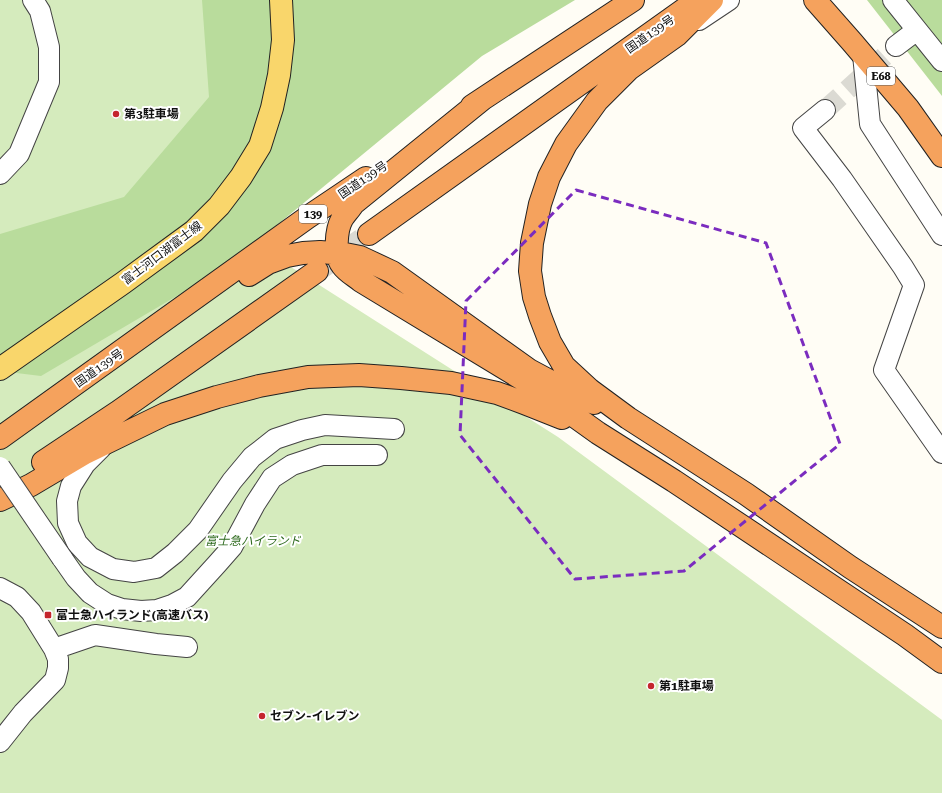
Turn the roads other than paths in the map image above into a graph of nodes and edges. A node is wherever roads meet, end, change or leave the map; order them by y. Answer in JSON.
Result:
{"nodes":[{"id":1,"x":33,"y":0,"type":"edge"},
{"id":2,"x":281,"y":0,"type":"edge"},
{"id":3,"x":633,"y":0,"type":"edge"},
{"id":4,"x":697,"y":0,"type":"edge"},
{"id":5,"x":712,"y":0,"type":"edge"},
{"id":6,"x":729,"y":0,"type":"edge"},
{"id":7,"x":814,"y":0,"type":"edge"},
{"id":8,"x":832,"y":0,"type":"edge"},
{"id":9,"x":892,"y":0,"type":"edge"},
{"id":10,"x":917,"y":30,"type":"junction"},
{"id":11,"x":677,"y":35,"type":"junction"},
{"id":12,"x":896,"y":46,"type":"tunnel mouth"},
{"id":13,"x":863,"y":55,"type":"junction"},
{"id":14,"x":942,"y":61,"type":"edge"},
{"id":15,"x":484,"y":98,"type":"junction"},
{"id":16,"x":825,"y":110,"type":"tunnel mouth"},
{"id":17,"x":942,"y":136,"type":"edge"},
{"id":18,"x":942,"y":156,"type":"edge"},
{"id":19,"x":0,"y":174,"type":"edge"},
{"id":20,"x":369,"y":234,"type":"tunnel mouth"},
{"id":21,"x":942,"y":235,"type":"edge"},
{"id":22,"x":338,"y":254,"type":"junction"},
{"id":23,"x":317,"y":271,"type":"tunnel mouth"},
{"id":24,"x":132,"y":344,"type":"junction"},
{"id":25,"x":0,"y":369,"type":"edge"},
{"id":26,"x":628,"y":418,"type":"junction"},
{"id":27,"x":394,"y":429,"type":"dead end"},
{"id":28,"x":598,"y":433,"type":"junction"},
{"id":29,"x":0,"y":438,"type":"edge"},
{"id":30,"x":107,"y":442,"type":"junction"},
{"id":31,"x":942,"y":453,"type":"edge"},
{"id":32,"x":377,"y":455,"type":"dead end"},
{"id":33,"x":0,"y":467,"type":"edge"},
{"id":34,"x":0,"y":490,"type":"edge"},
{"id":35,"x":0,"y":500,"type":"edge"},
{"id":36,"x":0,"y":588,"type":"edge"},
{"id":37,"x":942,"y":627,"type":"edge"},
{"id":38,"x":187,"y":647,"type":"dead end"},
{"id":39,"x":54,"y":649,"type":"junction"},
{"id":40,"x":942,"y":662,"type":"edge"},
{"id":41,"x":0,"y":742,"type":"edge"}],
"edges":[{"from":1,"to":19,"type":"street"},
{"from":2,"to":25,"type":"main road","name":"富士河口湖富士線"},
{"from":3,"to":15,"type":"highway","name":"国道139号","number":"139"},
{"from":4,"to":20,"type":"highway","name":"国道139号"},
{"from":5,"to":11,"type":"highway"},
{"from":6,"to":11,"type":"street"},
{"from":7,"to":13,"type":"highway","number":"E68"},
{"from":8,"to":17,"type":"highway","number":"E68"},
{"from":9,"to":10,"type":"street"},
{"from":10,"to":12,"type":"street"},
{"from":10,"to":14,"type":"street"},
{"from":11,"to":26,"type":"highway"},
{"from":13,"to":18,"type":"highway","number":"E68"},
{"from":13,"to":21,"type":"street"},
{"from":15,"to":22,"type":"highway"},
{"from":15,"to":24,"type":"highway","name":"国道139号","number":"139"},
{"from":16,"to":31,"type":"street"},
{"from":22,"to":24,"type":"highway"},
{"from":22,"to":26,"type":"highway"},
{"from":22,"to":28,"type":"highway"},
{"from":23,"to":34,"type":"highway"},
{"from":24,"to":29,"type":"highway","name":"国道139号","number":"139"},
{"from":26,"to":37,"type":"highway"},
{"from":27,"to":30,"type":"street"},
{"from":28,"to":30,"type":"highway"},
{"from":28,"to":40,"type":"highway"},
{"from":30,"to":35,"type":"highway"},
{"from":32,"to":33,"type":"street","bridge":true},
{"from":36,"to":39,"type":"street"},
{"from":38,"to":39,"type":"street"},
{"from":39,"to":41,"type":"street"}]}
